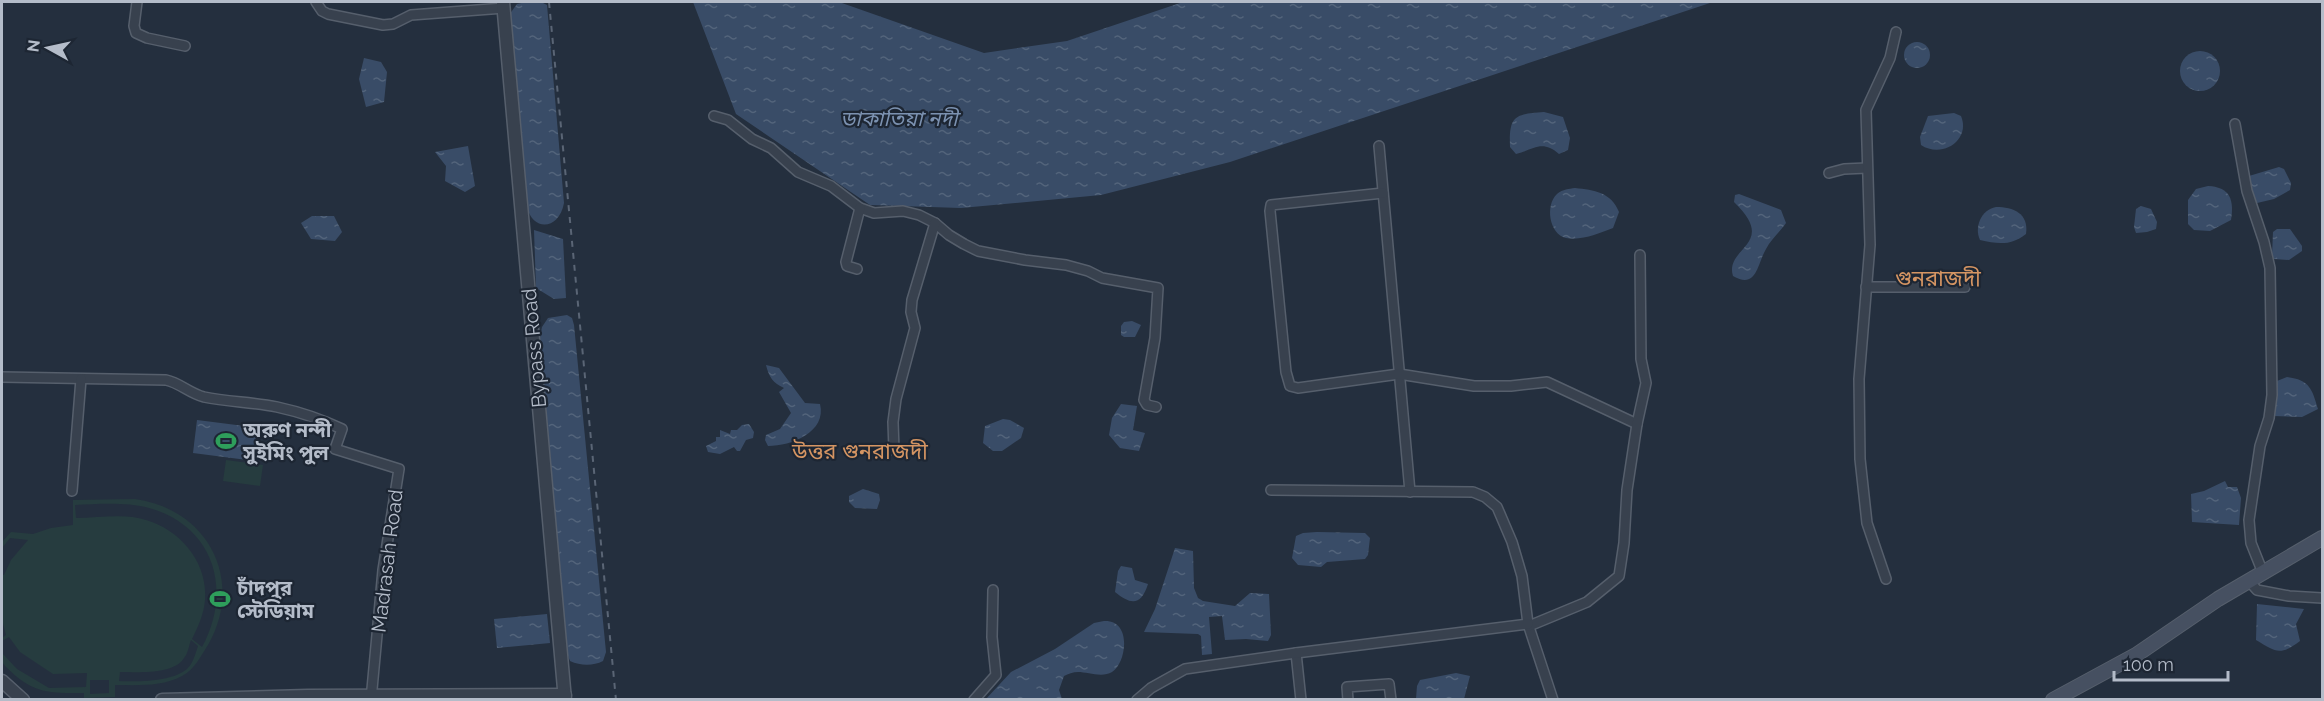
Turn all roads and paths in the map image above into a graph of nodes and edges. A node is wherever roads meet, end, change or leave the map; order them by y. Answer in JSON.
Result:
{"nodes":[{"id":1,"x":137,"y":2,"type":"edge"},
{"id":2,"x":316,"y":2,"type":"edge"},
{"id":3,"x":504,"y":5,"type":"edge"},
{"id":4,"x":1896,"y":32,"type":"dead end"},
{"id":5,"x":185,"y":46,"type":"dead end"},
{"id":6,"x":714,"y":116,"type":"dead end"},
{"id":7,"x":2235,"y":124,"type":"dead end"},
{"id":8,"x":1379,"y":146,"type":"dead end"},
{"id":9,"x":1867,"y":168,"type":"junction"},
{"id":10,"x":1828,"y":173,"type":"dead end"},
{"id":11,"x":1383,"y":193,"type":"junction"},
{"id":12,"x":860,"y":208,"type":"junction"},
{"id":13,"x":935,"y":223,"type":"junction"},
{"id":14,"x":1640,"y":255,"type":"dead end"},
{"id":15,"x":857,"y":269,"type":"dead end"},
{"id":16,"x":1866,"y":286,"type":"junction"},
{"id":17,"x":1965,"y":287,"type":"dead end"},
{"id":18,"x":1399,"y":374,"type":"junction"},
{"id":19,"x":2,"y":377,"type":"edge"},
{"id":20,"x":81,"y":379,"type":"junction"},
{"id":21,"x":1156,"y":407,"type":"dead end"},
{"id":22,"x":1637,"y":424,"type":"junction"},
{"id":23,"x":894,"y":450,"type":"dead end"},
{"id":24,"x":1271,"y":490,"type":"dead end"},
{"id":25,"x":72,"y":491,"type":"dead end"},
{"id":26,"x":1410,"y":492,"type":"junction"},
{"id":27,"x":2322,"y":538,"type":"edge"},
{"id":28,"x":2263,"y":573,"type":"junction"},
{"id":29,"x":1886,"y":579,"type":"dead end"},
{"id":30,"x":2248,"y":581,"type":"junction"},
{"id":31,"x":993,"y":591,"type":"dead end"},
{"id":32,"x":2322,"y":598,"type":"edge"},
{"id":33,"x":1529,"y":625,"type":"junction"},
{"id":34,"x":1296,"y":652,"type":"junction"},
{"id":35,"x":2,"y":681,"type":"edge"},
{"id":36,"x":372,"y":697,"type":"edge"},
{"id":37,"x":568,"y":698,"type":"edge"},
{"id":38,"x":22,"y":699,"type":"edge"},
{"id":39,"x":162,"y":699,"type":"edge"},
{"id":40,"x":974,"y":699,"type":"edge"},
{"id":41,"x":1137,"y":699,"type":"edge"},
{"id":42,"x":1302,"y":699,"type":"edge"},
{"id":43,"x":1348,"y":699,"type":"edge"},
{"id":44,"x":1391,"y":699,"type":"edge"},
{"id":45,"x":1553,"y":699,"type":"edge"},
{"id":46,"x":2053,"y":699,"type":"edge"}],
"edges":[{"from":1,"to":5,"type":"street"},
{"from":2,"to":3,"type":"street"},
{"from":3,"to":37,"type":"street","name":"Bypass Road"},
{"from":4,"to":9,"type":"street"},
{"from":6,"to":12,"type":"street"},
{"from":7,"to":28,"type":"street"},
{"from":8,"to":11,"type":"street"},
{"from":9,"to":10,"type":"street"},
{"from":9,"to":16,"type":"street"},
{"from":11,"to":18,"type":"street"},
{"from":11,"to":18,"type":"street"},
{"from":12,"to":13,"type":"street"},
{"from":12,"to":15,"type":"street"},
{"from":13,"to":21,"type":"street"},
{"from":13,"to":23,"type":"street"},
{"from":14,"to":22,"type":"street"},
{"from":16,"to":17,"type":"street"},
{"from":16,"to":29,"type":"street"},
{"from":18,"to":22,"type":"street"},
{"from":18,"to":26,"type":"street"},
{"from":19,"to":20,"type":"street","name":"Madrasah Road"},
{"from":20,"to":25,"type":"street"},
{"from":20,"to":36,"type":"street","name":"Madrasah Road"},
{"from":22,"to":33,"type":"street"},
{"from":24,"to":26,"type":"street"},
{"from":26,"to":33,"type":"street"},
{"from":27,"to":28,"type":"main road"},
{"from":28,"to":30,"type":"main road"},
{"from":30,"to":32,"type":"street"},
{"from":30,"to":46,"type":"main road"},
{"from":31,"to":40,"type":"street"},
{"from":33,"to":34,"type":"street"},
{"from":33,"to":45,"type":"street"},
{"from":34,"to":41,"type":"street"},
{"from":34,"to":42,"type":"street"},
{"from":35,"to":38,"type":"street"},
{"from":36,"to":37,"type":"street"},
{"from":36,"to":39,"type":"street"},
{"from":43,"to":44,"type":"street"}]}
